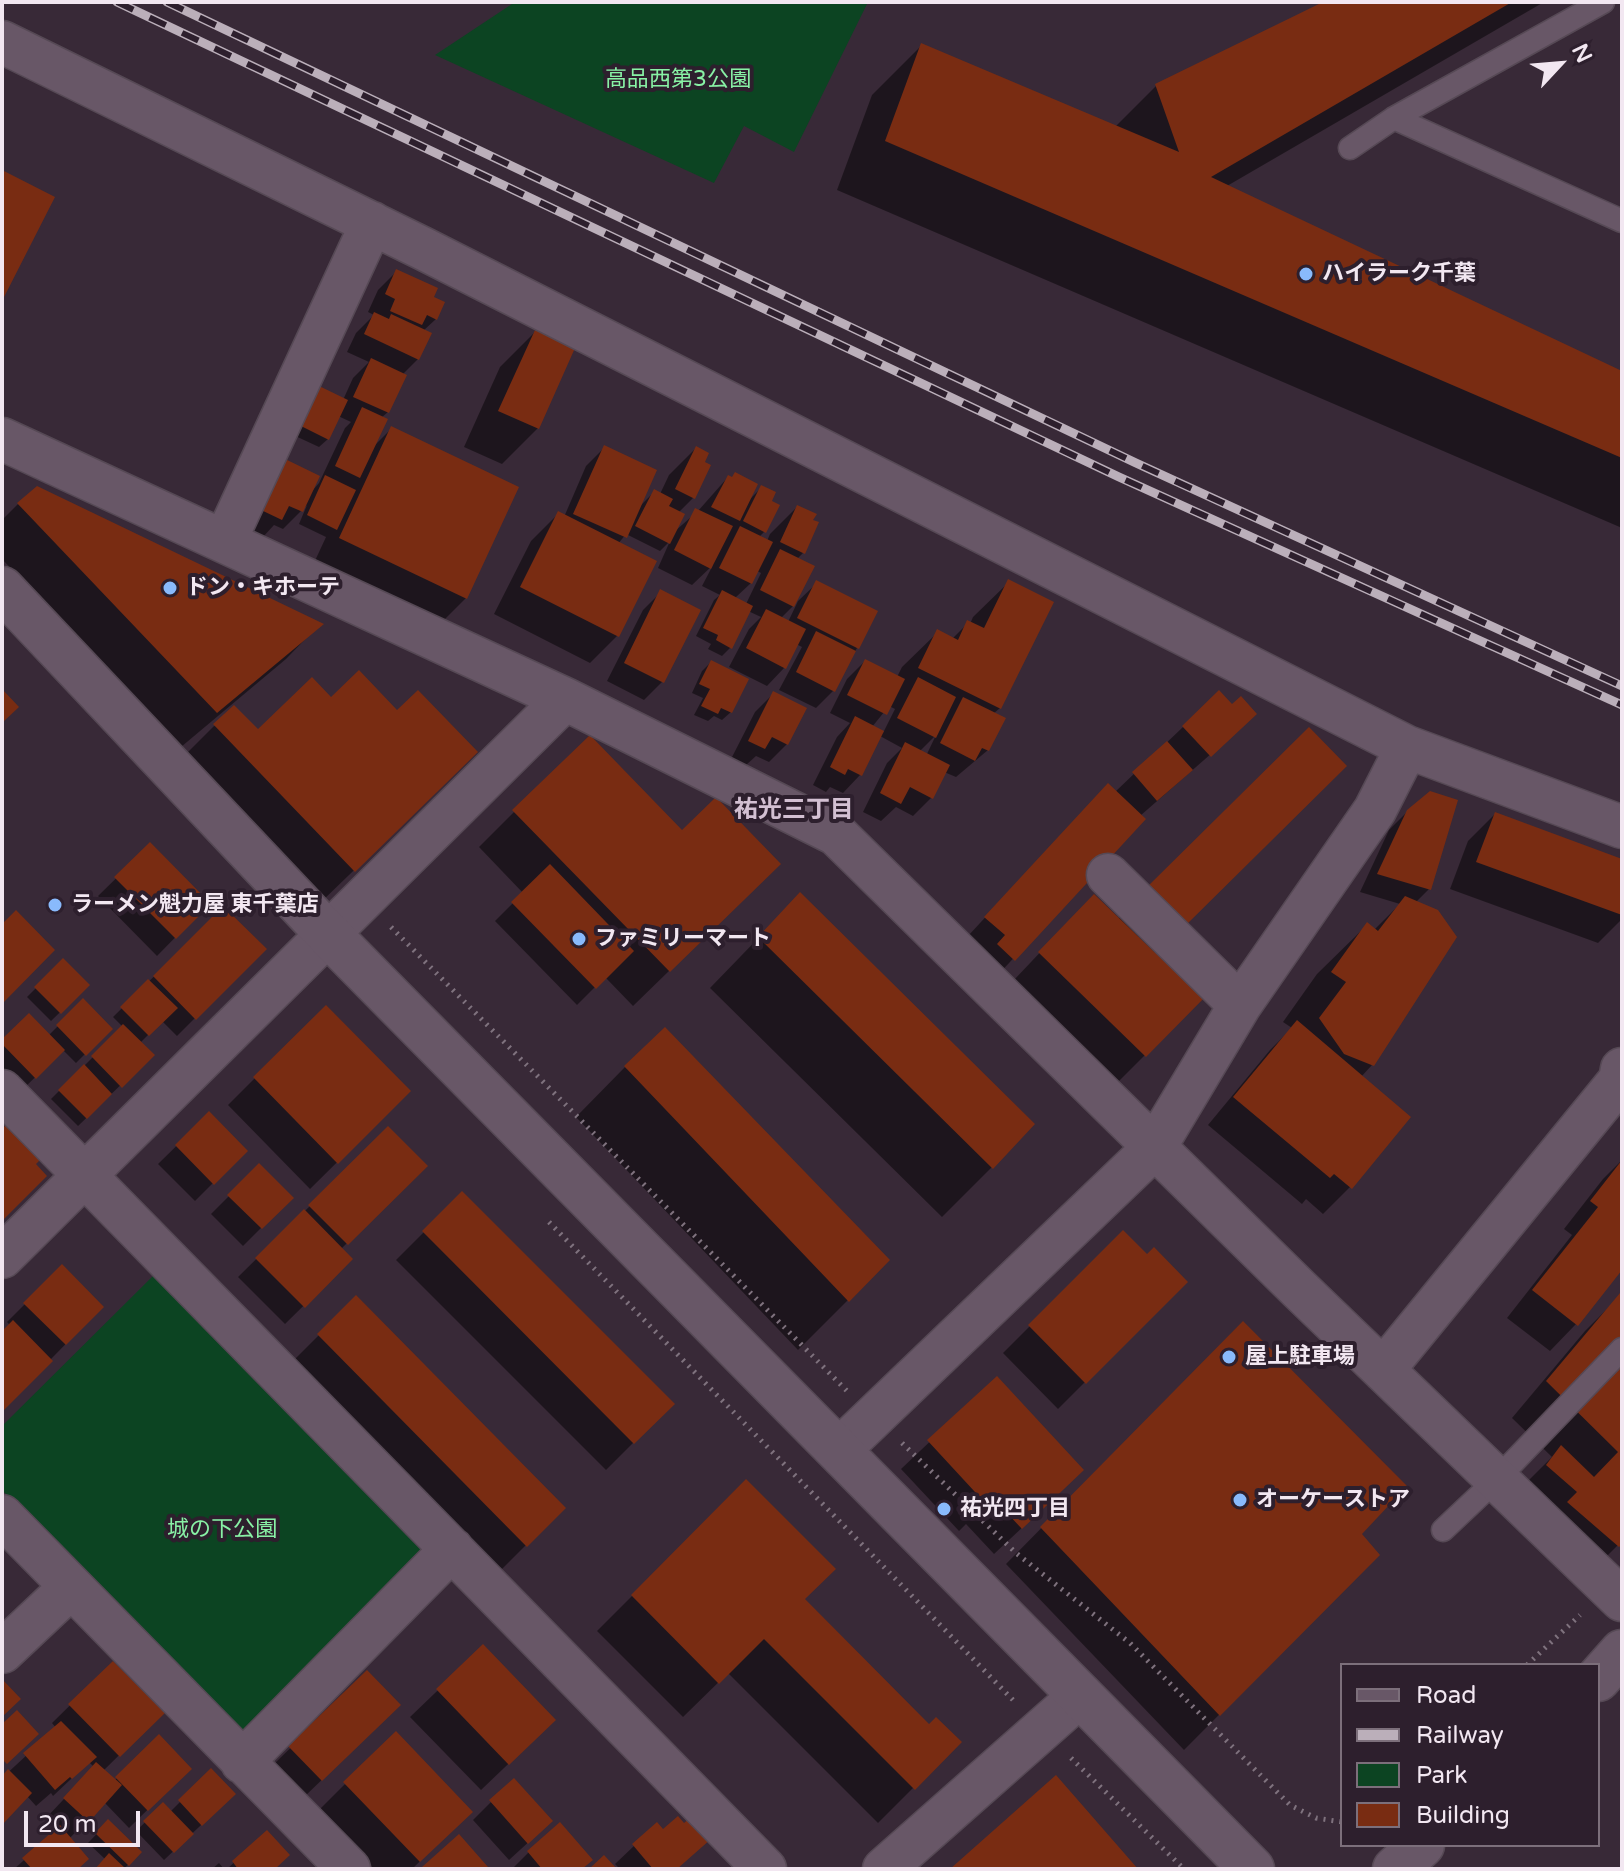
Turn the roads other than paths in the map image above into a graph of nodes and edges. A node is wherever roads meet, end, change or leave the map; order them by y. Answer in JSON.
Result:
{"nodes":[{"id":1,"x":1603,"y":2,"type":"edge"},
{"id":2,"x":2,"y":42,"type":"edge"},
{"id":3,"x":1394,"y":118,"type":"junction"},
{"id":4,"x":1350,"y":148,"type":"dead end"},
{"id":5,"x":1622,"y":221,"type":"edge"},
{"id":6,"x":372,"y":223,"type":"junction"},
{"id":7,"x":12,"y":449,"type":"edge"},
{"id":8,"x":225,"y":541,"type":"junction"},
{"id":9,"x":2,"y":589,"type":"edge"},
{"id":10,"x":565,"y":699,"type":"junction"},
{"id":11,"x":1407,"y":747,"type":"junction"},
{"id":12,"x":1622,"y":827,"type":"edge"},
{"id":13,"x":1108,"y":875,"type":"dead end"},
{"id":14,"x":328,"y":934,"type":"junction"},
{"id":15,"x":1240,"y":1005,"type":"junction"},
{"id":16,"x":1621,"y":1077,"type":"edge"},
{"id":17,"x":2,"y":1091,"type":"edge"},
{"id":18,"x":1155,"y":1147,"type":"junction"},
{"id":19,"x":86,"y":1173,"type":"junction"},
{"id":20,"x":2,"y":1257,"type":"edge"},
{"id":21,"x":1622,"y":1349,"type":"edge"},
{"id":22,"x":1383,"y":1370,"type":"junction"},
{"id":23,"x":839,"y":1450,"type":"junction"},
{"id":24,"x":1496,"y":1480,"type":"junction"},
{"id":25,"x":2,"y":1516,"type":"edge"},
{"id":26,"x":1443,"y":1530,"type":"dead end"},
{"id":27,"x":452,"y":1549,"type":"junction"},
{"id":28,"x":71,"y":1587,"type":"junction"},
{"id":29,"x":1604,"y":1605,"type":"edge"},
{"id":30,"x":2,"y":1652,"type":"edge"},
{"id":31,"x":1622,"y":1652,"type":"edge"},
{"id":32,"x":1600,"y":1677,"type":"edge"},
{"id":33,"x":1081,"y":1695,"type":"junction"},
{"id":34,"x":242,"y":1762,"type":"junction"},
{"id":35,"x":1420,"y":1847,"type":"edge"},
{"id":36,"x":349,"y":1869,"type":"edge"},
{"id":37,"x":765,"y":1869,"type":"edge"},
{"id":38,"x":884,"y":1869,"type":"edge"},
{"id":39,"x":1252,"y":1869,"type":"edge"},
{"id":40,"x":1395,"y":1869,"type":"edge"}],
"edges":[{"from":1,"to":3,"type":"lane"},
{"from":2,"to":6,"type":"street"},
{"from":3,"to":4,"type":"lane"},
{"from":3,"to":5,"type":"lane"},
{"from":6,"to":8,"type":"street"},
{"from":6,"to":11,"type":"street"},
{"from":7,"to":8,"type":"street"},
{"from":8,"to":10,"type":"street"},
{"from":9,"to":14,"type":"street"},
{"from":10,"to":14,"type":"street"},
{"from":10,"to":18,"type":"street"},
{"from":11,"to":12,"type":"street"},
{"from":11,"to":15,"type":"street"},
{"from":13,"to":15,"type":"street"},
{"from":14,"to":19,"type":"street"},
{"from":14,"to":23,"type":"street"},
{"from":15,"to":18,"type":"street"},
{"from":16,"to":22,"type":"street"},
{"from":17,"to":19,"type":"street"},
{"from":18,"to":22,"type":"street"},
{"from":18,"to":23,"type":"street"},
{"from":19,"to":20,"type":"street"},
{"from":19,"to":27,"type":"street"},
{"from":21,"to":24,"type":"lane"},
{"from":22,"to":24,"type":"street"},
{"from":23,"to":33,"type":"street"},
{"from":24,"to":26,"type":"lane"},
{"from":24,"to":29,"type":"street"},
{"from":25,"to":28,"type":"street"},
{"from":27,"to":34,"type":"street"},
{"from":27,"to":37,"type":"street"},
{"from":28,"to":30,"type":"street"},
{"from":28,"to":34,"type":"street"},
{"from":31,"to":32,"type":"street"},
{"from":33,"to":38,"type":"street"},
{"from":33,"to":39,"type":"street"},
{"from":34,"to":36,"type":"street"},
{"from":35,"to":40,"type":"street"}]}
